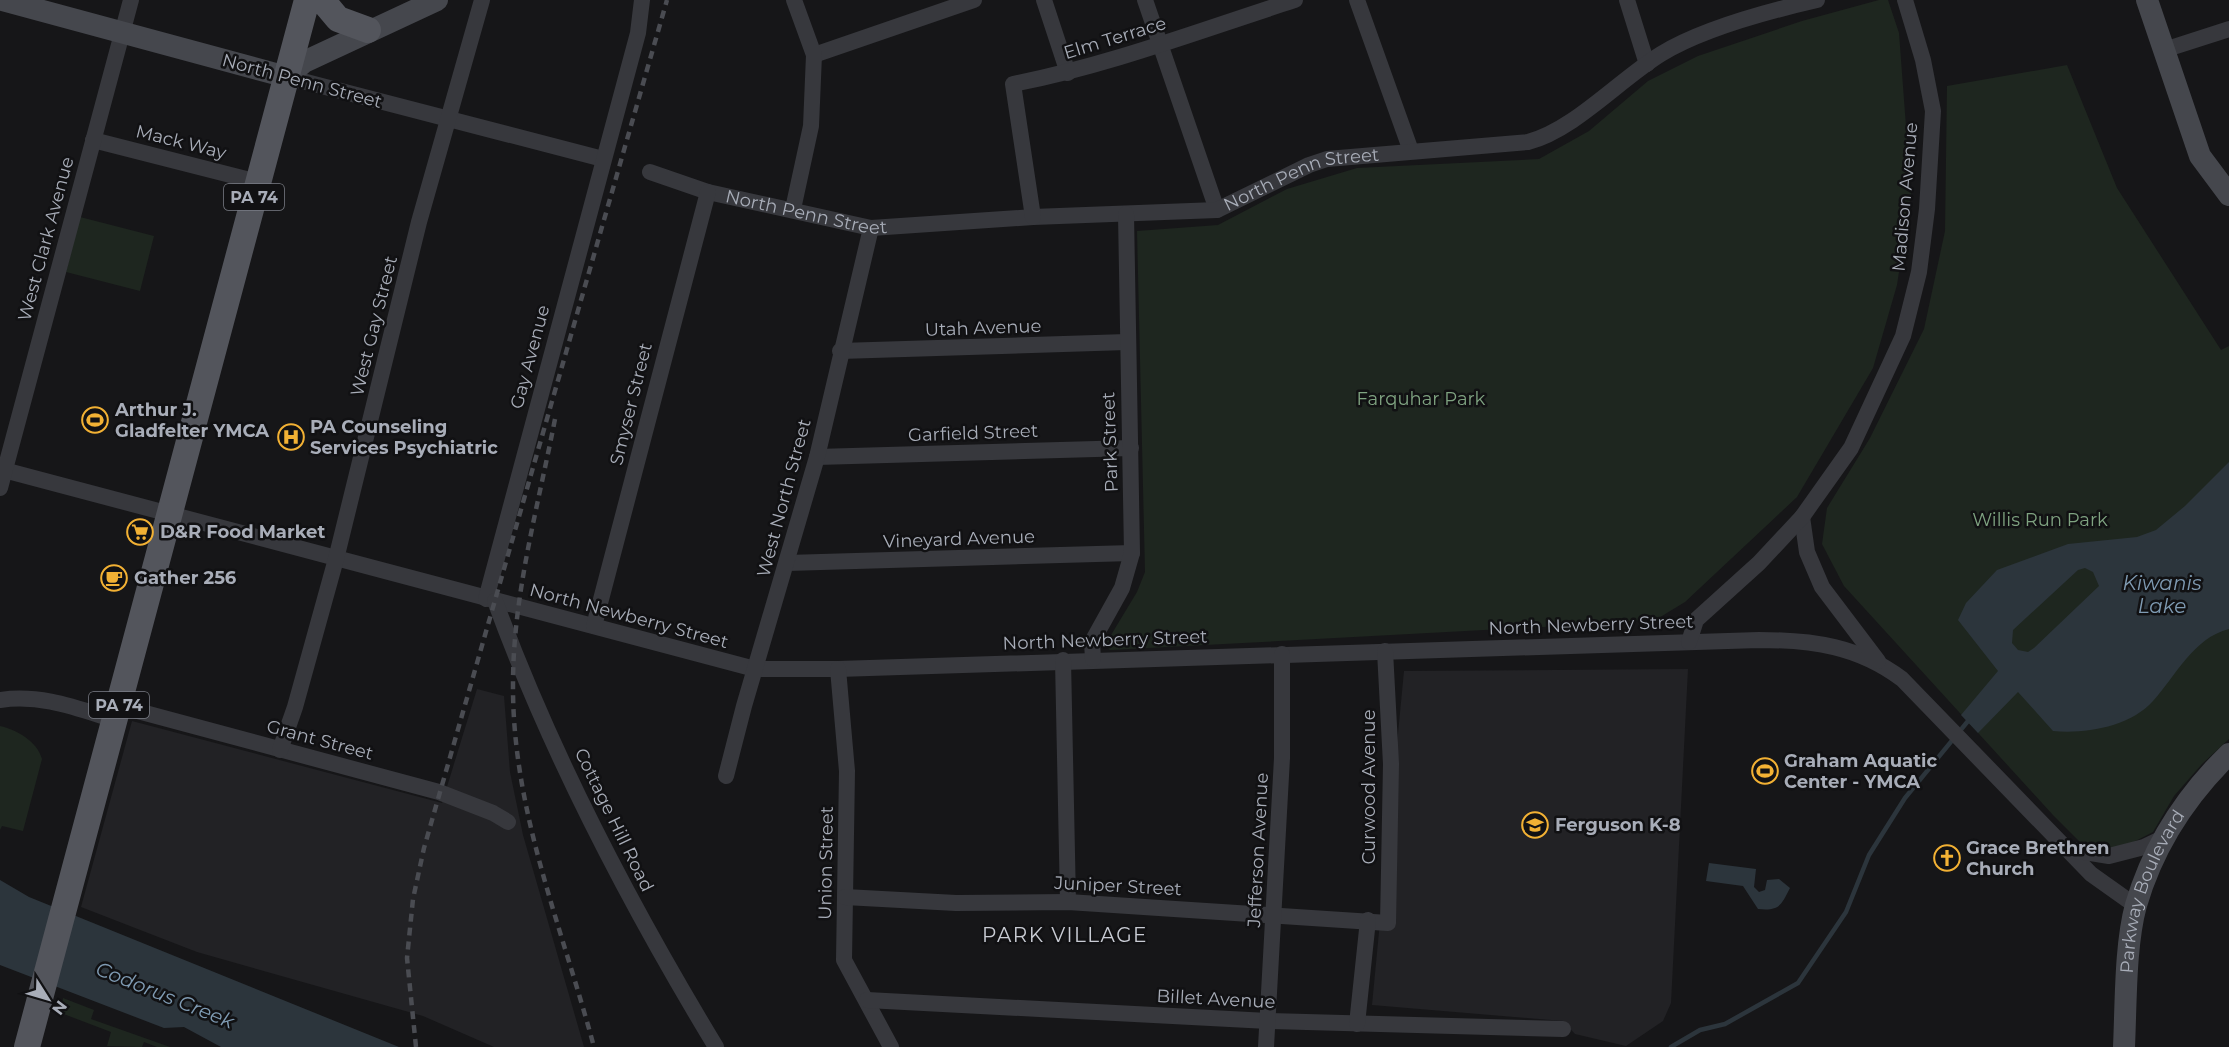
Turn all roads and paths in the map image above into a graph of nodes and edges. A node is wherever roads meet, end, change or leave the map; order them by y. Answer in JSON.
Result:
{"nodes":[{"id":1,"x":2,"y":0,"type":"edge"},
{"id":2,"x":130,"y":0,"type":"edge"},
{"id":3,"x":307,"y":0,"type":"edge"},
{"id":4,"x":322,"y":0,"type":"edge"},
{"id":5,"x":437,"y":0,"type":"edge"},
{"id":6,"x":482,"y":0,"type":"edge"},
{"id":7,"x":642,"y":0,"type":"edge"},
{"id":8,"x":794,"y":0,"type":"edge"},
{"id":9,"x":974,"y":0,"type":"edge"},
{"id":10,"x":1044,"y":0,"type":"edge"},
{"id":11,"x":1145,"y":0,"type":"edge"},
{"id":12,"x":1295,"y":0,"type":"edge"},
{"id":13,"x":1357,"y":0,"type":"edge"},
{"id":14,"x":1627,"y":0,"type":"edge"},
{"id":15,"x":1816,"y":0,"type":"edge"},
{"id":16,"x":1905,"y":0,"type":"edge"},
{"id":17,"x":2147,"y":0,"type":"edge"},
{"id":18,"x":2229,"y":29,"type":"edge"},
{"id":19,"x":368,"y":30,"type":"junction"},
{"id":20,"x":122,"y":32,"type":"junction"},
{"id":21,"x":1160,"y":45,"type":"junction"},
{"id":22,"x":2164,"y":50,"type":"junction"},
{"id":23,"x":814,"y":55,"type":"junction"},
{"id":24,"x":1647,"y":64,"type":"junction"},
{"id":25,"x":1068,"y":73,"type":"junction"},
{"id":26,"x":287,"y":77,"type":"junction"},
{"id":27,"x":449,"y":120,"type":"junction"},
{"id":28,"x":93,"y":140,"type":"junction"},
{"id":29,"x":1411,"y":151,"type":"junction"},
{"id":30,"x":603,"y":159,"type":"junction"},
{"id":31,"x":650,"y":172,"type":"dead end"},
{"id":32,"x":258,"y":182,"type":"junction"},
{"id":33,"x":708,"y":192,"type":"junction"},
{"id":34,"x":2229,"y":195,"type":"edge"},
{"id":35,"x":794,"y":209,"type":"junction"},
{"id":36,"x":1216,"y":210,"type":"junction"},
{"id":37,"x":1125,"y":214,"type":"junction"},
{"id":38,"x":1033,"y":217,"type":"junction"},
{"id":39,"x":871,"y":228,"type":"junction"},
{"id":40,"x":1127,"y":342,"type":"junction"},
{"id":41,"x":840,"y":351,"type":"junction"},
{"id":42,"x":1131,"y":448,"type":"junction"},
{"id":43,"x":817,"y":457,"type":"junction"},
{"id":44,"x":2,"y":470,"type":"edge"},
{"id":45,"x":0,"y":488,"type":"edge"},
{"id":46,"x":168,"y":515,"type":"junction"},
{"id":47,"x":1802,"y":517,"type":"junction"},
{"id":48,"x":1132,"y":554,"type":"junction"},
{"id":49,"x":336,"y":559,"type":"junction"},
{"id":50,"x":788,"y":563,"type":"junction"},
{"id":51,"x":490,"y":600,"type":"junction"},
{"id":52,"x":594,"y":626,"type":"junction"},
{"id":53,"x":1689,"y":642,"type":"junction"},
{"id":54,"x":1385,"y":651,"type":"junction"},
{"id":55,"x":1282,"y":654,"type":"junction"},
{"id":56,"x":1093,"y":659,"type":"junction"},
{"id":57,"x":1063,"y":660,"type":"junction"},
{"id":58,"x":1878,"y":662,"type":"junction"},
{"id":59,"x":755,"y":669,"type":"junction"},
{"id":60,"x":838,"y":669,"type":"junction"},
{"id":61,"x":0,"y":700,"type":"edge"},
{"id":62,"x":117,"y":713,"type":"junction"},
{"id":63,"x":280,"y":750,"type":"junction"},
{"id":64,"x":2229,"y":754,"type":"edge"},
{"id":65,"x":726,"y":776,"type":"dead end"},
{"id":66,"x":508,"y":822,"type":"dead end"},
{"id":67,"x":2165,"y":837,"type":"junction"},
{"id":68,"x":2066,"y":849,"type":"junction"},
{"id":69,"x":845,"y":897,"type":"junction"},
{"id":70,"x":1068,"y":902,"type":"junction"},
{"id":71,"x":2136,"y":906,"type":"junction"},
{"id":72,"x":1273,"y":917,"type":"junction"},
{"id":73,"x":1368,"y":920,"type":"junction"},
{"id":74,"x":1388,"y":923,"type":"joint"},
{"id":75,"x":867,"y":1000,"type":"junction"},
{"id":76,"x":1268,"y":1022,"type":"junction"},
{"id":77,"x":1357,"y":1024,"type":"junction"},
{"id":78,"x":1563,"y":1029,"type":"dead end"},
{"id":79,"x":27,"y":1047,"type":"edge"},
{"id":80,"x":716,"y":1047,"type":"edge"},
{"id":81,"x":891,"y":1047,"type":"edge"},
{"id":82,"x":1266,"y":1047,"type":"edge"},
{"id":83,"x":2124,"y":1047,"type":"edge"}],
"edges":[{"from":1,"to":20,"type":"street","name":"North Penn Street"},
{"from":2,"to":20,"type":"street","name":"West Clark Avenue"},
{"from":3,"to":26,"type":"main road","number":"PA 74"},
{"from":4,"to":19,"type":"main road"},
{"from":5,"to":19,"type":"street"},
{"from":6,"to":27,"type":"street","name":"West Gay Street"},
{"from":7,"to":30,"type":"street","name":"Gay Avenue"},
{"from":8,"to":23,"type":"street"},
{"from":9,"to":23,"type":"street"},
{"from":10,"to":25,"type":"street"},
{"from":11,"to":21,"type":"street"},
{"from":12,"to":21,"type":"street","name":"Elm Terrace"},
{"from":13,"to":29,"type":"street"},
{"from":14,"to":24,"type":"street"},
{"from":15,"to":24,"type":"street","name":"North Penn Street"},
{"from":16,"to":47,"type":"street","name":"Madison Avenue"},
{"from":17,"to":22,"type":"street"},
{"from":18,"to":22,"type":"street"},
{"from":19,"to":26,"type":"street"},
{"from":20,"to":26,"type":"street","name":"North Penn Street"},
{"from":20,"to":28,"type":"street","name":"West Clark Avenue"},
{"from":21,"to":25,"type":"street","name":"Elm Terrace"},
{"from":21,"to":36,"type":"street"},
{"from":22,"to":34,"type":"street"},
{"from":23,"to":35,"type":"street"},
{"from":24,"to":29,"type":"street","name":"North Penn Street"},
{"from":25,"to":38,"type":"street","name":"Elm Terrace"},
{"from":26,"to":27,"type":"street","name":"North Penn Street"},
{"from":26,"to":32,"type":"main road","number":"PA 74"},
{"from":27,"to":30,"type":"street","name":"North Penn Street"},
{"from":27,"to":49,"type":"street","name":"West Gay Street"},
{"from":28,"to":32,"type":"street","name":"Mack Way"},
{"from":28,"to":44,"type":"street","name":"West Clark Avenue"},
{"from":29,"to":36,"type":"street","name":"North Penn Street"},
{"from":30,"to":51,"type":"street","name":"Gay Avenue"},
{"from":31,"to":33,"type":"street","name":"North Penn Street"},
{"from":32,"to":46,"type":"main road","number":"PA 74"},
{"from":33,"to":35,"type":"street","name":"North Penn Street"},
{"from":33,"to":52,"type":"street","name":"Smyser Street"},
{"from":35,"to":39,"type":"street","name":"North Penn Street"},
{"from":36,"to":37,"type":"street","name":"North Penn Street"},
{"from":37,"to":38,"type":"street","name":"North Penn Street"},
{"from":37,"to":40,"type":"street","name":"Park Street"},
{"from":38,"to":39,"type":"street","name":"North Penn Street"},
{"from":39,"to":41,"type":"street","name":"West North Street"},
{"from":40,"to":41,"type":"street","name":"Utah Avenue"},
{"from":40,"to":42,"type":"street","name":"Park Street"},
{"from":41,"to":43,"type":"street","name":"West North Street"},
{"from":42,"to":43,"type":"street","name":"Garfield Street"},
{"from":42,"to":48,"type":"street","name":"Park Street"},
{"from":43,"to":50,"type":"street","name":"West North Street"},
{"from":44,"to":45,"type":"street","name":"West Clark Avenue"},
{"from":44,"to":46,"type":"street","name":"North Newberry Street"},
{"from":46,"to":49,"type":"street","name":"North Newberry Street"},
{"from":46,"to":62,"type":"main road","number":"PA 74"},
{"from":47,"to":53,"type":"street","name":"Madison Avenue"},
{"from":47,"to":58,"type":"street"},
{"from":48,"to":50,"type":"street","name":"Vineyard Avenue"},
{"from":48,"to":56,"type":"street","name":"Park Street"},
{"from":49,"to":51,"type":"street","name":"North Newberry Street"},
{"from":49,"to":63,"type":"street","name":"West Gay Street"},
{"from":50,"to":59,"type":"street","name":"West North Street"},
{"from":51,"to":52,"type":"street","name":"North Newberry Street"},
{"from":51,"to":80,"type":"street","name":"Cottage Hill Road"},
{"from":52,"to":59,"type":"street","name":"North Newberry Street"},
{"from":53,"to":54,"type":"street","name":"North Newberry Street"},
{"from":53,"to":58,"type":"street","name":"North Newberry Street"},
{"from":54,"to":55,"type":"street","name":"North Newberry Street"},
{"from":54,"to":74,"type":"street","name":"Curwood Avenue"},
{"from":55,"to":56,"type":"street","name":"North Newberry Street"},
{"from":55,"to":72,"type":"street","name":"Jefferson Avenue"},
{"from":56,"to":57,"type":"street","name":"North Newberry Street"},
{"from":57,"to":60,"type":"street","name":"North Newberry Street"},
{"from":57,"to":70,"type":"street"},
{"from":58,"to":68,"type":"street","name":"North Newberry Street"},
{"from":59,"to":60,"type":"street","name":"North Newberry Street"},
{"from":59,"to":65,"type":"street","name":"West North Street"},
{"from":60,"to":69,"type":"street","name":"Union Street"},
{"from":61,"to":62,"type":"street","name":"Grant Street"},
{"from":62,"to":63,"type":"street","name":"Grant Street"},
{"from":62,"to":79,"type":"main road","number":"PA 74"},
{"from":63,"to":66,"type":"street","name":"Grant Street"},
{"from":64,"to":67,"type":"street","name":"Parkway Boulevard"},
{"from":67,"to":68,"type":"street"},
{"from":67,"to":71,"type":"street","name":"Parkway Boulevard"},
{"from":68,"to":71,"type":"street","name":"North Newberry Street"},
{"from":69,"to":70,"type":"street","name":"Juniper Street"},
{"from":69,"to":75,"type":"street","name":"Union Street"},
{"from":70,"to":72,"type":"street","name":"Juniper Street"},
{"from":71,"to":83,"type":"street","name":"Parkway Boulevard"},
{"from":72,"to":73,"type":"street","name":"Juniper Street"},
{"from":72,"to":76,"type":"street","name":"Jefferson Avenue"},
{"from":73,"to":74,"type":"street","name":"Juniper Street"},
{"from":73,"to":77,"type":"street"},
{"from":75,"to":76,"type":"street","name":"Billet Avenue"},
{"from":75,"to":81,"type":"street","name":"Union Street"},
{"from":76,"to":77,"type":"street","name":"Billet Avenue"},
{"from":76,"to":82,"type":"street","name":"Jefferson Avenue"},
{"from":77,"to":78,"type":"street","name":"Billet Avenue"}]}
